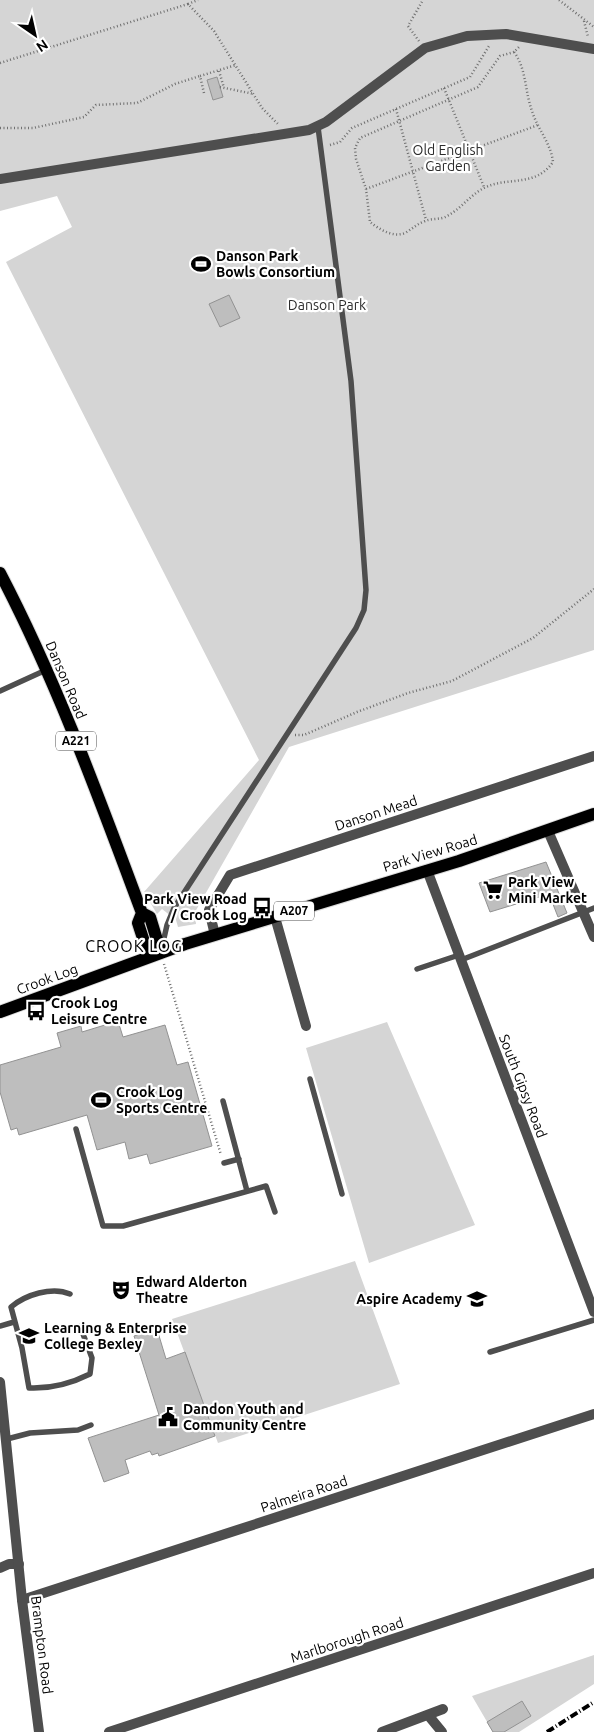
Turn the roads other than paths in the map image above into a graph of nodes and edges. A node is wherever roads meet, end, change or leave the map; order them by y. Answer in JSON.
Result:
{"nodes":[{"id":1,"x":594,"y":49,"type":"edge"},
{"id":2,"x":318,"y":127,"type":"junction"},
{"id":3,"x":0,"y":179,"type":"edge"},
{"id":4,"x":0,"y":573,"type":"edge"},
{"id":5,"x":46,"y":670,"type":"junction"},
{"id":6,"x":0,"y":691,"type":"edge"},
{"id":7,"x":594,"y":756,"type":"edge"},
{"id":8,"x":594,"y":814,"type":"edge"},
{"id":9,"x":548,"y":831,"type":"junction"},
{"id":10,"x":427,"y":870,"type":"junction"},
{"id":11,"x":589,"y":910,"type":"edge"},
{"id":12,"x":274,"y":917,"type":"junction"},
{"id":13,"x":215,"y":935,"type":"junction"},
{"id":14,"x":594,"y":936,"type":"edge"},
{"id":15,"x":155,"y":955,"type":"junction"},
{"id":16,"x":460,"y":958,"type":"junction"},
{"id":17,"x":416,"y":969,"type":"dead end"},
{"id":18,"x":0,"y":1012,"type":"edge"},
{"id":19,"x":306,"y":1026,"type":"dead end"},
{"id":20,"x":310,"y":1079,"type":"dead end"},
{"id":21,"x":223,"y":1101,"type":"dead end"},
{"id":22,"x":76,"y":1129,"type":"dead end"},
{"id":23,"x":239,"y":1159,"type":"junction"},
{"id":24,"x":224,"y":1163,"type":"road end"},
{"id":25,"x":247,"y":1191,"type":"junction"},
{"id":26,"x":342,"y":1194,"type":"dead end"},
{"id":27,"x":274,"y":1212,"type":"dead end"},
{"id":28,"x":70,"y":1294,"type":"dead end"},
{"id":29,"x":594,"y":1312,"type":"edge"},
{"id":30,"x":594,"y":1320,"type":"edge"},
{"id":31,"x":14,"y":1322,"type":"junction"},
{"id":32,"x":0,"y":1326,"type":"edge"},
{"id":33,"x":80,"y":1326,"type":"dead end"},
{"id":34,"x":490,"y":1352,"type":"dead end"},
{"id":35,"x":0,"y":1382,"type":"edge"},
{"id":36,"x":2,"y":1414,"type":"edge"},
{"id":37,"x":594,"y":1414,"type":"edge"},
{"id":38,"x":91,"y":1425,"type":"dead end"},
{"id":39,"x":7,"y":1439,"type":"junction"},
{"id":40,"x":19,"y":1564,"type":"junction"},
{"id":41,"x":0,"y":1568,"type":"edge"},
{"id":42,"x":594,"y":1573,"type":"edge"},
{"id":43,"x":22,"y":1600,"type":"junction"},
{"id":44,"x":443,"y":1709,"type":"dead end"},
{"id":45,"x":428,"y":1715,"type":"junction"},
{"id":46,"x":386,"y":1731,"type":"edge"},
{"id":47,"x":39,"y":1732,"type":"edge"},
{"id":48,"x":109,"y":1732,"type":"edge"},
{"id":49,"x":442,"y":1732,"type":"edge"}],
"edges":[{"from":1,"to":2,"type":"street"},
{"from":2,"to":3,"type":"street"},
{"from":2,"to":15,"type":"lane"},
{"from":4,"to":5,"type":"main road","name":"Danson Road","number":"A221"},
{"from":5,"to":6,"type":"lane"},
{"from":5,"to":15,"type":"main road","name":"Danson Road","number":"A221"},
{"from":7,"to":13,"type":"street","name":"Danson Mead"},
{"from":8,"to":9,"type":"main road","name":"Park View Road","number":"A207"},
{"from":9,"to":10,"type":"main road","name":"Park View Road","number":"A207"},
{"from":9,"to":11,"type":"street"},
{"from":10,"to":12,"type":"main road","name":"Park View Road","number":"A207"},
{"from":10,"to":16,"type":"street","name":"South Gipsy Road"},
{"from":11,"to":14,"type":"street"},
{"from":11,"to":16,"type":"lane"},
{"from":12,"to":13,"type":"main road","name":"Park View Road","number":"A207"},
{"from":12,"to":19,"type":"street"},
{"from":13,"to":15,"type":"main road","name":"Park View Road","number":"A207"},
{"from":15,"to":18,"type":"main road","name":"Crook Log","number":"A207"},
{"from":16,"to":17,"type":"lane"},
{"from":16,"to":29,"type":"street","name":"South Gipsy Road"},
{"from":20,"to":26,"type":"lane"},
{"from":21,"to":23,"type":"lane"},
{"from":22,"to":25,"type":"lane"},
{"from":23,"to":24,"type":"lane"},
{"from":23,"to":25,"type":"lane"},
{"from":25,"to":27,"type":"lane"},
{"from":28,"to":31,"type":"lane"},
{"from":30,"to":34,"type":"lane"},
{"from":31,"to":32,"type":"lane"},
{"from":31,"to":33,"type":"lane"},
{"from":35,"to":36,"type":"street","name":"Brampton Road"},
{"from":36,"to":39,"type":"street","name":"Brampton Road"},
{"from":37,"to":43,"type":"street","name":"Palmeira Road"},
{"from":38,"to":39,"type":"lane"},
{"from":39,"to":40,"type":"street","name":"Brampton Road"},
{"from":40,"to":41,"type":"street"},
{"from":40,"to":43,"type":"street","name":"Brampton Road"},
{"from":42,"to":48,"type":"street","name":"Marlborough Road"},
{"from":43,"to":47,"type":"street","name":"Brampton Road"},
{"from":44,"to":45,"type":"street"},
{"from":45,"to":46,"type":"street"},
{"from":45,"to":49,"type":"street"}]}
